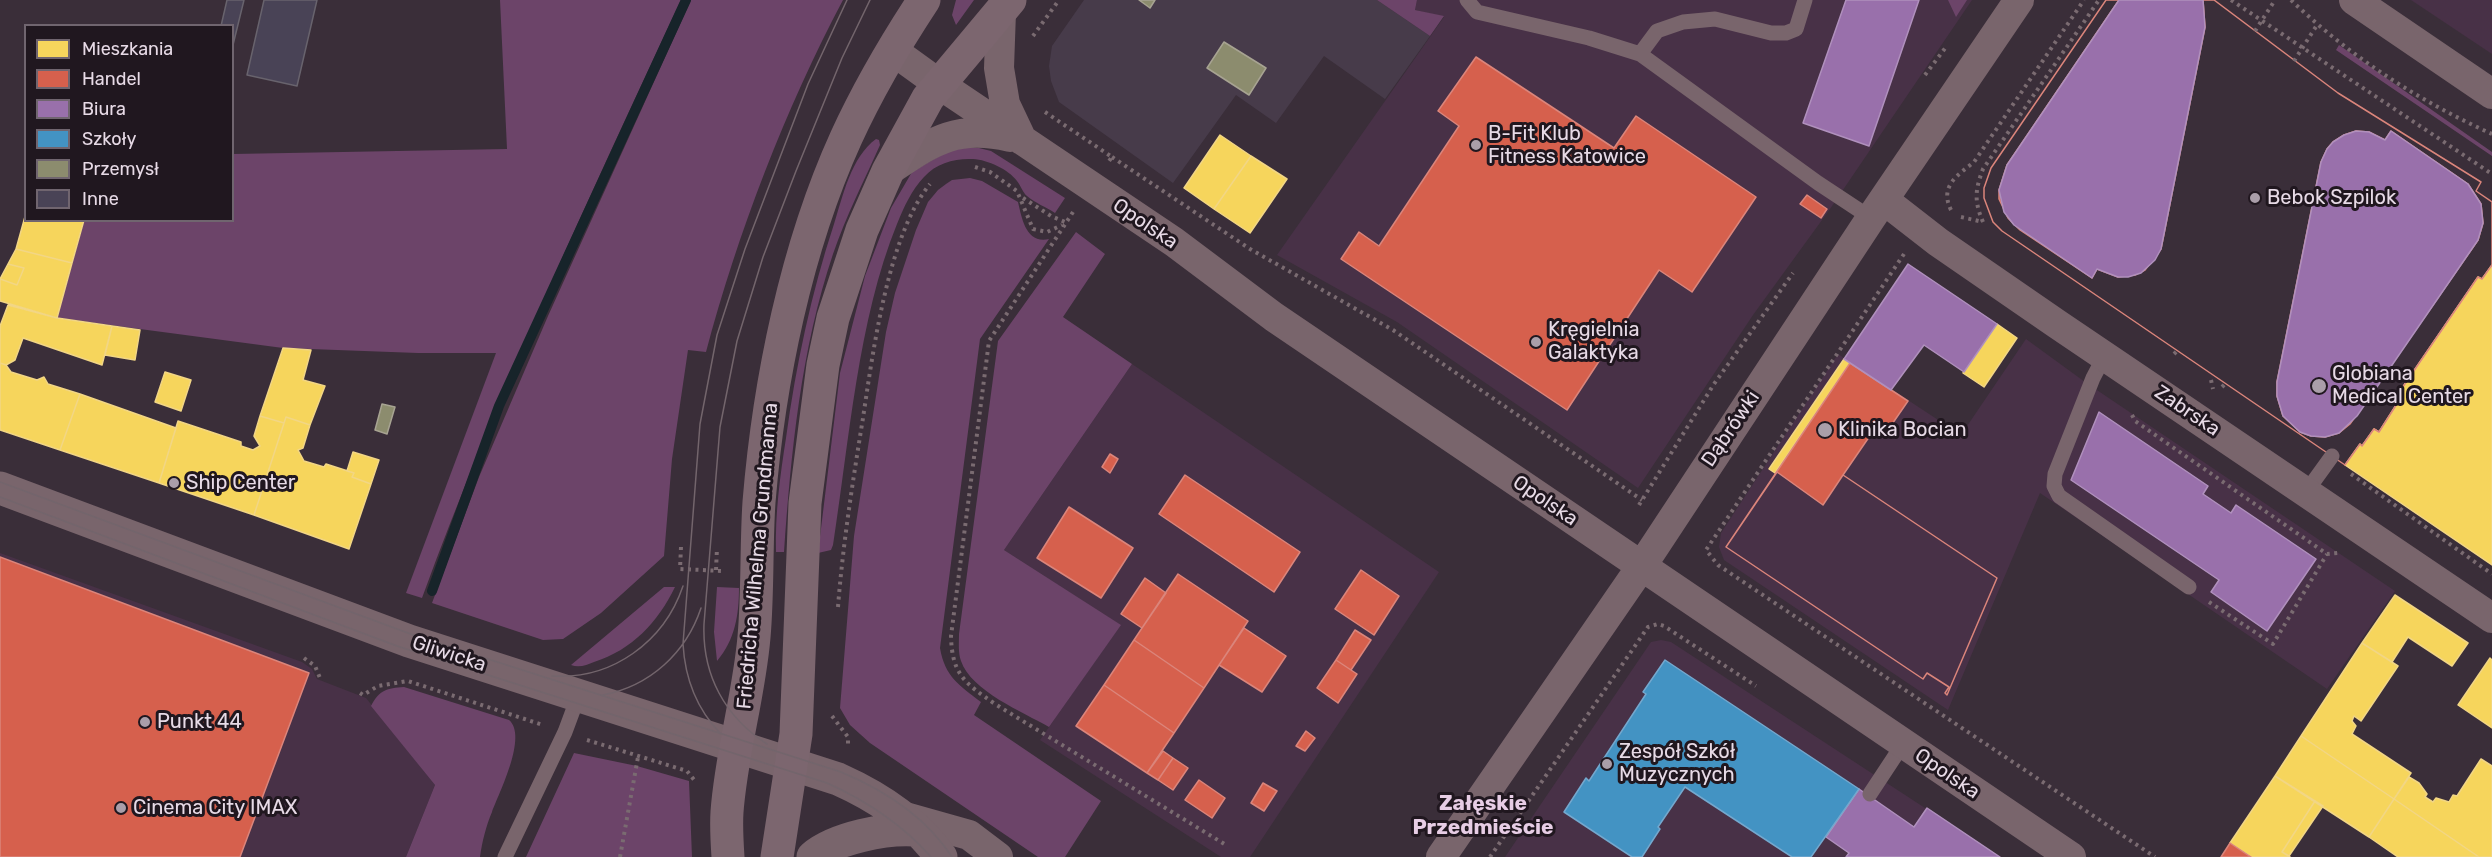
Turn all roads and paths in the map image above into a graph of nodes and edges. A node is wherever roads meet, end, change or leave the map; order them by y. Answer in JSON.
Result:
{"nodes":[{"id":1,"x":924,"y":0,"type":"edge"},
{"id":2,"x":1059,"y":0,"type":"edge"},
{"id":3,"x":1467,"y":0,"type":"edge"},
{"id":4,"x":1805,"y":0,"type":"edge"},
{"id":5,"x":2019,"y":0,"type":"edge"},
{"id":6,"x":2084,"y":0,"type":"edge"},
{"id":7,"x":2099,"y":0,"type":"edge"},
{"id":8,"x":2230,"y":0,"type":"edge"},
{"id":9,"x":2275,"y":0,"type":"edge"},
{"id":10,"x":2291,"y":0,"type":"edge"},
{"id":11,"x":2354,"y":0,"type":"edge"},
{"id":12,"x":1005,"y":6,"type":"edge"},
{"id":13,"x":2262,"y":21,"type":"junction"},
{"id":14,"x":2317,"y":25,"type":"junction"},
{"id":15,"x":2255,"y":31,"type":"dead end"},
{"id":16,"x":1030,"y":43,"type":"dead end"},
{"id":17,"x":2303,"y":48,"type":"junction"},
{"id":18,"x":892,"y":50,"type":"junction"},
{"id":19,"x":1640,"y":54,"type":"junction"},
{"id":20,"x":2294,"y":61,"type":"dead end"},
{"id":21,"x":939,"y":84,"type":"junction"},
{"id":22,"x":2492,"y":94,"type":"edge"},
{"id":23,"x":1040,"y":108,"type":"dead end"},
{"id":24,"x":2492,"y":134,"type":"edge"},
{"id":25,"x":1022,"y":140,"type":"junction"},
{"id":26,"x":1112,"y":157,"type":"junction"},
{"id":27,"x":969,"y":167,"type":"dead end"},
{"id":28,"x":1104,"y":168,"type":"dead end"},
{"id":29,"x":888,"y":171,"type":"junction"},
{"id":30,"x":2492,"y":174,"type":"edge"},
{"id":31,"x":936,"y":178,"type":"dead end"},
{"id":32,"x":1022,"y":198,"type":"junction"},
{"id":33,"x":1877,"y":209,"type":"junction"},
{"id":34,"x":1065,"y":222,"type":"junction"},
{"id":35,"x":1909,"y":253,"type":"dead end"},
{"id":36,"x":2105,"y":355,"type":"junction"},
{"id":37,"x":2130,"y":412,"type":"dead end"},
{"id":38,"x":2331,"y":458,"type":"joint"},
{"id":39,"x":2204,"y":470,"type":"dead end"},
{"id":40,"x":0,"y":489,"type":"edge"},
{"id":41,"x":2306,"y":492,"type":"junction"},
{"id":42,"x":1642,"y":500,"type":"dead end"},
{"id":43,"x":681,"y":547,"type":"dead end"},
{"id":44,"x":717,"y":548,"type":"dead end"},
{"id":45,"x":2327,"y":554,"type":"dead end"},
{"id":46,"x":1641,"y":567,"type":"junction"},
{"id":47,"x":2492,"y":574,"type":"edge"},
{"id":48,"x":840,"y":575,"type":"dead end"},
{"id":49,"x":2190,"y":587,"type":"dead end"},
{"id":50,"x":2208,"y":601,"type":"dead end"},
{"id":51,"x":2492,"y":618,"type":"edge"},
{"id":52,"x":304,"y":658,"type":"dead end"},
{"id":53,"x":323,"y":679,"type":"dead end"},
{"id":54,"x":1760,"y":689,"type":"dead end"},
{"id":55,"x":360,"y":693,"type":"dead end"},
{"id":56,"x":578,"y":697,"type":"junction"},
{"id":57,"x":565,"y":732,"type":"junction"},
{"id":58,"x":1903,"y":744,"type":"junction"},
{"id":59,"x":737,"y":747,"type":"junction"},
{"id":60,"x":638,"y":757,"type":"junction"},
{"id":61,"x":791,"y":764,"type":"junction"},
{"id":62,"x":696,"y":790,"type":"dead end"},
{"id":63,"x":1870,"y":794,"type":"dead end"},
{"id":64,"x":907,"y":822,"type":"junction"},
{"id":65,"x":1226,"y":844,"type":"dead end"},
{"id":66,"x":505,"y":857,"type":"edge"},
{"id":67,"x":620,"y":857,"type":"edge"},
{"id":68,"x":728,"y":857,"type":"edge"},
{"id":69,"x":777,"y":857,"type":"edge"},
{"id":70,"x":813,"y":857,"type":"edge"},
{"id":71,"x":941,"y":857,"type":"edge"},
{"id":72,"x":998,"y":857,"type":"edge"},
{"id":73,"x":1441,"y":857,"type":"edge"},
{"id":74,"x":1490,"y":857,"type":"edge"},
{"id":75,"x":2070,"y":857,"type":"edge"},
{"id":76,"x":2155,"y":857,"type":"edge"}],
"edges":[{"from":1,"to":18,"type":"main road","name":"Friedricha Wilhelma Grundmanna"},
{"from":2,"to":16,"type":"path"},
{"from":3,"to":19,"type":"lane"},
{"from":4,"to":19,"type":"lane"},
{"from":5,"to":33,"type":"street","name":"Dąbrówki"},
{"from":6,"to":7,"type":"path"},
{"from":8,"to":13,"type":"path"},
{"from":9,"to":13,"type":"path"},
{"from":10,"to":14,"type":"path"},
{"from":11,"to":22,"type":"street"},
{"from":12,"to":21,"type":"main road"},
{"from":12,"to":25,"type":"street"},
{"from":13,"to":15,"type":"path"},
{"from":13,"to":17,"type":"path"},
{"from":14,"to":17,"type":"path"},
{"from":14,"to":24,"type":"path"},
{"from":17,"to":20,"type":"path"},
{"from":17,"to":30,"type":"path"},
{"from":18,"to":21,"type":"street","name":"Opolska"},
{"from":18,"to":59,"type":"main road","name":"Friedricha Wilhelma Grundmanna"},
{"from":19,"to":33,"type":"lane"},
{"from":21,"to":25,"type":"street","name":"Opolska"},
{"from":21,"to":29,"type":"main road"},
{"from":23,"to":26,"type":"path"},
{"from":25,"to":29,"type":"street","name":"Opolska"},
{"from":25,"to":46,"type":"street","name":"Opolska"},
{"from":26,"to":28,"type":"path"},
{"from":26,"to":42,"type":"path"},
{"from":27,"to":32,"type":"path"},
{"from":29,"to":61,"type":"main road"},
{"from":31,"to":48,"type":"path"},
{"from":32,"to":34,"type":"path"},
{"from":32,"to":34,"type":"path"},
{"from":33,"to":36,"type":"street","name":"Zabrska"},
{"from":33,"to":46,"type":"street","name":"Dąbrówki"},
{"from":34,"to":65,"type":"path"},
{"from":35,"to":76,"type":"path"},
{"from":36,"to":41,"type":"street","name":"Zabrska"},
{"from":36,"to":49,"type":"lane"},
{"from":37,"to":39,"type":"path"},
{"from":38,"to":41,"type":"lane"},
{"from":38,"to":47,"type":"path"},
{"from":40,"to":56,"type":"street","name":"Gliwicka"},
{"from":41,"to":51,"type":"street","name":"Zabrska"},
{"from":43,"to":44,"type":"path"},
{"from":45,"to":50,"type":"path"},
{"from":46,"to":58,"type":"street","name":"Opolska"},
{"from":46,"to":73,"type":"street","name":"Dąbrówki"},
{"from":52,"to":53,"type":"path"},
{"from":54,"to":74,"type":"path"},
{"from":55,"to":57,"type":"path"},
{"from":56,"to":57,"type":"lane"},
{"from":56,"to":59,"type":"street","name":"Gliwicka"},
{"from":57,"to":60,"type":"path"},
{"from":57,"to":66,"type":"lane"},
{"from":58,"to":63,"type":"lane"},
{"from":58,"to":75,"type":"street","name":"Opolska"},
{"from":59,"to":61,"type":"street","name":"Gliwicka"},
{"from":59,"to":68,"type":"main road","name":"Friedricha Wilhelma Grundmanna"},
{"from":60,"to":62,"type":"path"},
{"from":60,"to":67,"type":"path"},
{"from":61,"to":64,"type":"street","name":"Gliwicka"},
{"from":61,"to":69,"type":"main road"},
{"from":64,"to":70,"type":"street","name":"Gliwicka"},
{"from":64,"to":71,"type":"street","name":"Gliwicka"},
{"from":64,"to":72,"type":"street","name":"Gliwicka"}]}
